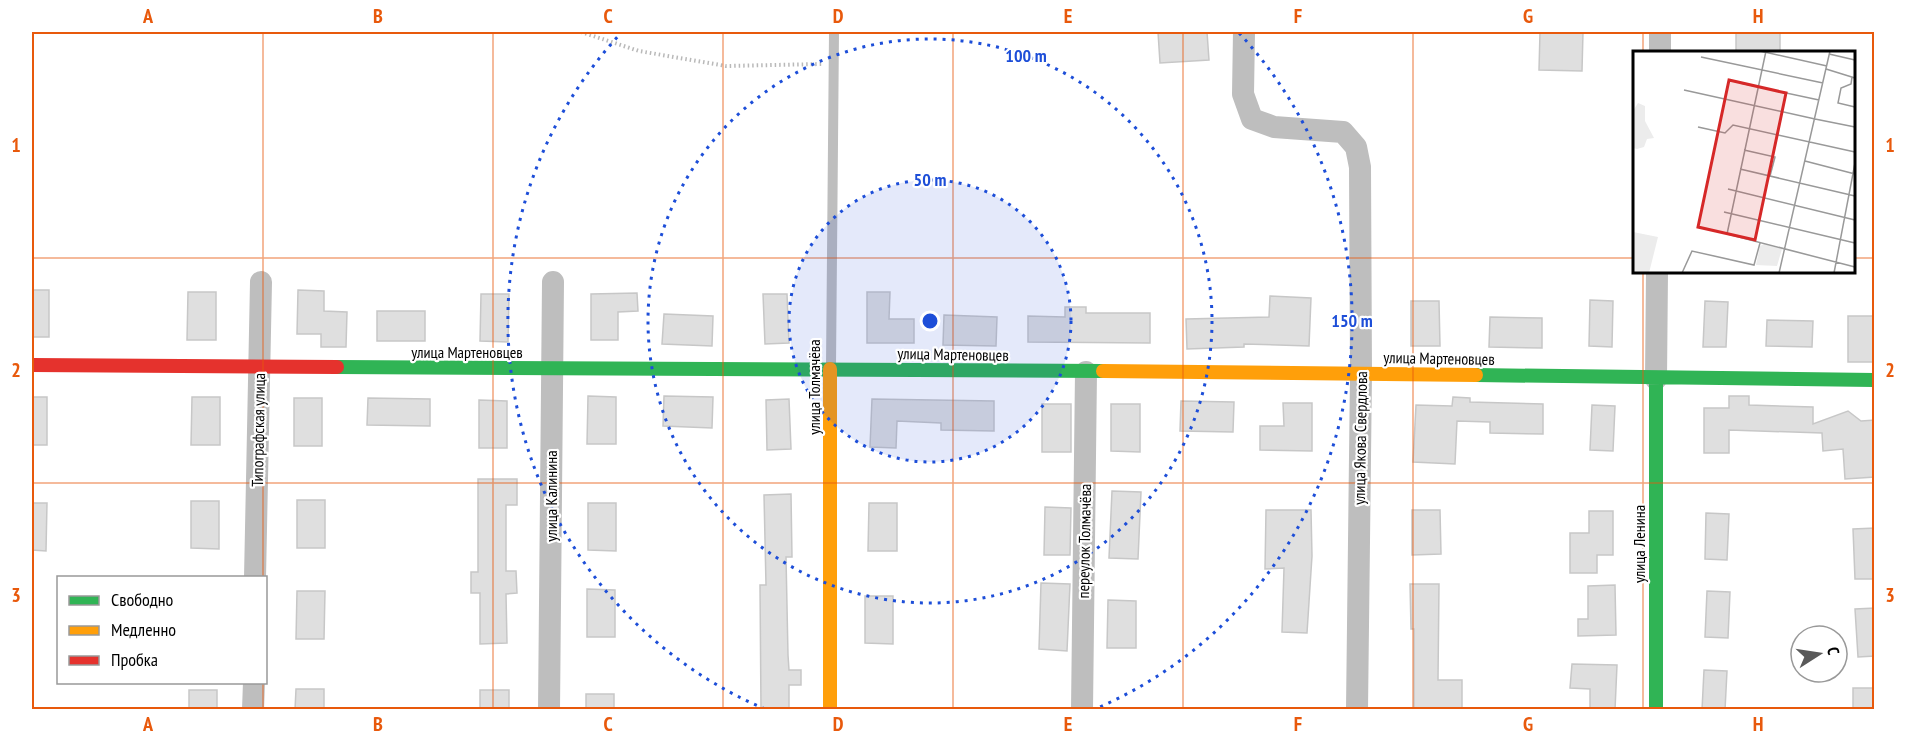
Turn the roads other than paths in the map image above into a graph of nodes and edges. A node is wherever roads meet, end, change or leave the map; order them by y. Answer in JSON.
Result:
{"nodes":[{"id":1,"x":834,"y":32,"type":"edge"},
{"id":2,"x":1244,"y":32,"type":"edge"},
{"id":3,"x":1660,"y":32,"type":"edge"},
{"id":4,"x":1660,"y":51,"type":"edge"},
{"id":5,"x":1657,"y":273,"type":"edge"},
{"id":6,"x":261,"y":282,"type":"dead end"},
{"id":7,"x":553,"y":282,"type":"dead end"},
{"id":8,"x":32,"y":365,"type":"edge"},
{"id":9,"x":259,"y":367,"type":"junction"},
{"id":10,"x":552,"y":369,"type":"junction"},
{"id":11,"x":831,"y":369,"type":"junction"},
{"id":12,"x":1086,"y":372,"type":"junction"},
{"id":13,"x":1361,"y":373,"type":"junction"},
{"id":14,"x":1656,"y":379,"type":"junction"},
{"id":15,"x":1875,"y":380,"type":"edge"},
{"id":16,"x":255,"y":576,"type":"edge"},
{"id":17,"x":254,"y":684,"type":"edge"},
{"id":18,"x":253,"y":710,"type":"edge"},
{"id":19,"x":549,"y":710,"type":"edge"},
{"id":20,"x":830,"y":710,"type":"edge"},
{"id":21,"x":1082,"y":710,"type":"edge"},
{"id":22,"x":1357,"y":710,"type":"edge"},
{"id":23,"x":1656,"y":710,"type":"edge"}],
"edges":[{"from":1,"to":11,"type":"lane","name":"улица Толмачёва"},
{"from":2,"to":13,"type":"street","name":"улица Якова Свердлова"},
{"from":3,"to":4,"type":"street"},
{"from":5,"to":14,"type":"street"},
{"from":6,"to":9,"type":"street","name":"Типографская улица"},
{"from":7,"to":10,"type":"street","name":"улица Калинина"},
{"from":8,"to":9,"type":"street","name":"улица Мартеновцев"},
{"from":9,"to":10,"type":"street","name":"улица Мартеновцев"},
{"from":9,"to":16,"type":"street","name":"Типографская улица"},
{"from":10,"to":11,"type":"street","name":"улица Мартеновцев"},
{"from":10,"to":19,"type":"street","name":"улица Калинина"},
{"from":11,"to":12,"type":"street","name":"улица Мартеновцев"},
{"from":11,"to":20,"type":"street","name":"улица Толмачёва"},
{"from":12,"to":13,"type":"street","name":"улица Мартеновцев"},
{"from":12,"to":21,"type":"street","name":"переулок Толмачёва"},
{"from":13,"to":14,"type":"street","name":"улица Мартеновцев"},
{"from":13,"to":22,"type":"street","name":"улица Якова Свердлова"},
{"from":14,"to":15,"type":"street","name":"улица Мартеновцев"},
{"from":14,"to":23,"type":"street","name":"улица Ленина"},
{"from":17,"to":18,"type":"street"}]}
